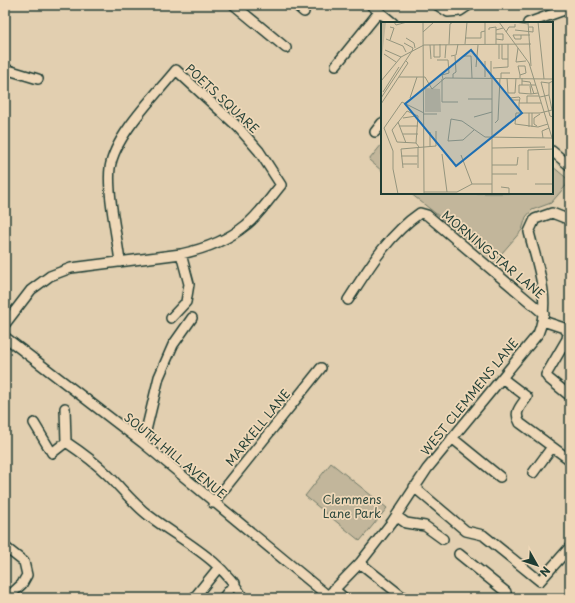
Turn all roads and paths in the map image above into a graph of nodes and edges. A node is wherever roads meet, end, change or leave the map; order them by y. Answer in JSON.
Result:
{"nodes":[{"id":1,"x":234,"y":5,"type":"edge"},
{"id":2,"x":296,"y":5,"type":"edge"},
{"id":3,"x":371,"y":5,"type":"edge"},
{"id":4,"x":438,"y":5,"type":"edge"},
{"id":5,"x":469,"y":5,"type":"edge"},
{"id":6,"x":458,"y":8,"type":"edge"},
{"id":7,"x":570,"y":8,"type":"edge"},
{"id":8,"x":304,"y":12,"type":"dead end"},
{"id":9,"x":379,"y":12,"type":"junction"},
{"id":10,"x":392,"y":22,"type":"edge"},
{"id":11,"x":531,"y":22,"type":"edge"},
{"id":12,"x":286,"y":48,"type":"dead end"},
{"id":13,"x":336,"y":65,"type":"dead end"},
{"id":14,"x":5,"y":69,"type":"edge"},
{"id":15,"x":38,"y":79,"type":"dead end"},
{"id":16,"x":381,"y":124,"type":"edge"},
{"id":17,"x":375,"y":132,"type":"dead end"},
{"id":18,"x":553,"y":153,"type":"edge"},
{"id":19,"x":570,"y":166,"type":"edge"},
{"id":20,"x":570,"y":220,"type":"edge"},
{"id":21,"x":181,"y":254,"type":"junction"},
{"id":22,"x":120,"y":262,"type":"junction"},
{"id":23,"x":348,"y":300,"type":"dead end"},
{"id":24,"x":171,"y":318,"type":"dead end"},
{"id":25,"x":192,"y":318,"type":"dead end"},
{"id":26,"x":544,"y":318,"type":"junction"},
{"id":27,"x":5,"y":324,"type":"edge"},
{"id":28,"x":568,"y":328,"type":"edge"},
{"id":29,"x":5,"y":337,"type":"edge"},
{"id":30,"x":322,"y":368,"type":"dead end"},
{"id":31,"x":502,"y":378,"type":"junction"},
{"id":32,"x":570,"y":396,"type":"edge"},
{"id":33,"x":65,"y":408,"type":"dead end"},
{"id":34,"x":34,"y":423,"type":"dead end"},
{"id":35,"x":452,"y":438,"type":"junction"},
{"id":36,"x":66,"y":442,"type":"junction"},
{"id":37,"x":143,"y":443,"type":"junction"},
{"id":38,"x":552,"y":447,"type":"junction"},
{"id":39,"x":570,"y":460,"type":"edge"},
{"id":40,"x":533,"y":473,"type":"dead end"},
{"id":41,"x":500,"y":477,"type":"dead end"},
{"id":42,"x":414,"y":487,"type":"junction"},
{"id":43,"x":213,"y":503,"type":"junction"},
{"id":44,"x":396,"y":516,"type":"junction"},
{"id":45,"x":443,"y":539,"type":"dead end"},
{"id":46,"x":5,"y":547,"type":"edge"},
{"id":47,"x":570,"y":547,"type":"edge"},
{"id":48,"x":459,"y":554,"type":"dead end"},
{"id":49,"x":360,"y":563,"type":"junction"},
{"id":50,"x":219,"y":567,"type":"junction"},
{"id":51,"x":235,"y":583,"type":"junction"},
{"id":52,"x":329,"y":594,"type":"edge"},
{"id":53,"x":7,"y":598,"type":"edge"},
{"id":54,"x":194,"y":598,"type":"edge"},
{"id":55,"x":223,"y":598,"type":"edge"},
{"id":56,"x":243,"y":598,"type":"edge"},
{"id":57,"x":344,"y":598,"type":"edge"},
{"id":58,"x":404,"y":598,"type":"edge"},
{"id":59,"x":506,"y":598,"type":"edge"}],
"edges":[{"from":1,"to":12,"type":"street"},
{"from":2,"to":8,"type":"street"},
{"from":3,"to":9,"type":"street"},
{"from":4,"to":6,"type":"street"},
{"from":5,"to":6,"type":"street"},
{"from":7,"to":11,"type":"street"},
{"from":9,"to":10,"type":"street"},
{"from":9,"to":13,"type":"street"},
{"from":14,"to":15,"type":"street"},
{"from":16,"to":17,"type":"street"},
{"from":18,"to":19,"type":"street"},
{"from":20,"to":26,"type":"street","name":"WEST CLEMMENS LANE"},
{"from":21,"to":22,"type":"street","name":"POETS SQUARE"},
{"from":21,"to":22,"type":"street","name":"POETS SQUARE"},
{"from":21,"to":24,"type":"street"},
{"from":22,"to":27,"type":"street","name":"POETS SQUARE"},
{"from":23,"to":26,"type":"street","name":"MORNINGSTAR LANE"},
{"from":25,"to":37,"type":"street"},
{"from":26,"to":28,"type":"street"},
{"from":26,"to":31,"type":"street","name":"WEST CLEMMENS LANE"},
{"from":28,"to":32,"type":"street"},
{"from":29,"to":37,"type":"street","name":"SOUTH HILL AVENUE"},
{"from":30,"to":43,"type":"street","name":"MARKELL LANE"},
{"from":31,"to":35,"type":"street","name":"WEST CLEMMENS LANE"},
{"from":31,"to":38,"type":"street"},
{"from":33,"to":36,"type":"street"},
{"from":34,"to":36,"type":"street"},
{"from":35,"to":41,"type":"street"},
{"from":35,"to":42,"type":"street","name":"WEST CLEMMENS LANE"},
{"from":36,"to":50,"type":"street"},
{"from":37,"to":43,"type":"street","name":"SOUTH HILL AVENUE"},
{"from":38,"to":39,"type":"street"},
{"from":38,"to":40,"type":"street"},
{"from":42,"to":44,"type":"street","name":"WEST CLEMMENS LANE"},
{"from":42,"to":47,"type":"street"},
{"from":43,"to":52,"type":"street","name":"SOUTH HILL AVENUE"},
{"from":44,"to":45,"type":"street"},
{"from":44,"to":49,"type":"street","name":"WEST CLEMMENS LANE"},
{"from":46,"to":53,"type":"street"},
{"from":48,"to":59,"type":"street"},
{"from":49,"to":52,"type":"street","name":"WEST CLEMMENS LANE"},
{"from":49,"to":58,"type":"street"},
{"from":50,"to":51,"type":"street"},
{"from":50,"to":54,"type":"street"},
{"from":51,"to":55,"type":"street"},
{"from":51,"to":56,"type":"street"},
{"from":52,"to":57,"type":"street","name":"SOUTH HILL AVENUE"}]}
